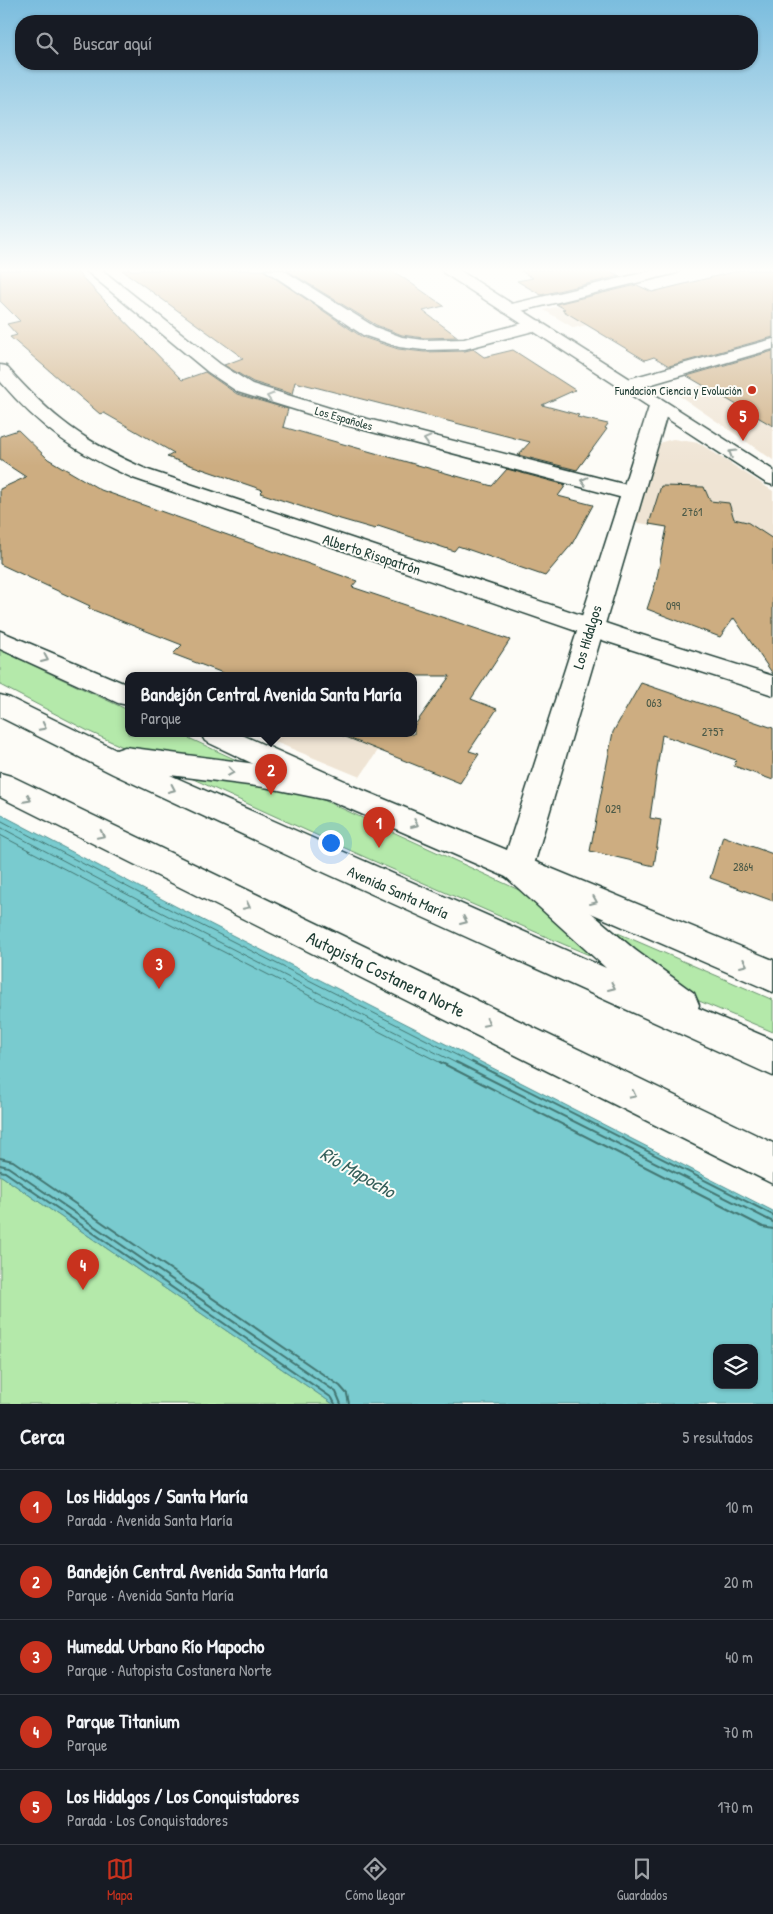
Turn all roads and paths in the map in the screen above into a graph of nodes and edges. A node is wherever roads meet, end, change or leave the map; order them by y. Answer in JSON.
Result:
{"nodes":[{"id":1,"x":174,"y":336,"type":"edge"},
{"id":2,"x":381,"y":336,"type":"edge"},
{"id":3,"x":496,"y":336,"type":"edge"},
{"id":4,"x":551,"y":336,"type":"edge"},
{"id":5,"x":773,"y":344,"type":"edge"},
{"id":6,"x":0,"y":370,"type":"edge"},
{"id":7,"x":628,"y":385,"type":"junction"},
{"id":8,"x":659,"y":407,"type":"junction"},
{"id":9,"x":773,"y":479,"type":"edge"},
{"id":10,"x":631,"y":493,"type":"junction"},
{"id":11,"x":590,"y":626,"type":"junction"},
{"id":12,"x":0,"y":639,"type":"edge"},
{"id":13,"x":773,"y":686,"type":"edge"},
{"id":14,"x":125,"y":695,"type":"edge"},
{"id":15,"x":0,"y":705,"type":"edge"},
{"id":16,"x":221,"y":737,"type":"edge"},
{"id":17,"x":96,"y":754,"type":"junction"},
{"id":18,"x":0,"y":784,"type":"edge"},
{"id":19,"x":338,"y":791,"type":"junction"},
{"id":20,"x":517,"y":868,"type":"junction"},
{"id":21,"x":773,"y":976,"type":"edge"},
{"id":22,"x":722,"y":1036,"type":"junction"},
{"id":23,"x":773,"y":1058,"type":"edge"},
{"id":24,"x":773,"y":1164,"type":"edge"}],
"edges":[{"from":10,"to":1,"type":"main road","name":"Los Españoles","one_way":true},
{"from":2,"to":3,"type":"main road"},
{"from":4,"to":7,"type":"main road"},
{"from":5,"to":7,"type":"main road"},
{"from":6,"to":11,"type":"main road","name":"Alberto Risopatrón"},
{"from":7,"to":8,"type":"main road"},
{"from":9,"to":8,"type":"main road","one_way":true},
{"from":8,"to":10,"type":"main road","name":"Los Hidalgos"},
{"from":10,"to":11,"type":"main road","name":"Los Hidalgos"},
{"from":11,"to":13,"type":"main road","name":"Alberto Risopatrón"},
{"from":11,"to":20,"type":"main road","name":"Los Hidalgos"},
{"from":12,"to":14,"type":"main road","one_way":true},
{"from":15,"to":17,"type":"main road","name":"Avenida Santa María","one_way":true},
{"from":16,"to":19,"type":"main road"},
{"from":17,"to":19,"type":"main road","one_way":true},
{"from":17,"to":22,"type":"main road","name":"Avenida Santa María","one_way":true},
{"from":18,"to":24,"type":"main road","name":"Autopista Costanera Norte","one_way":true},
{"from":19,"to":20,"type":"main road","one_way":true},
{"from":20,"to":21,"type":"main road","one_way":true},
{"from":20,"to":22,"type":"main road"},
{"from":22,"to":23,"type":"main road","name":"Avenida Santa María"}]}
